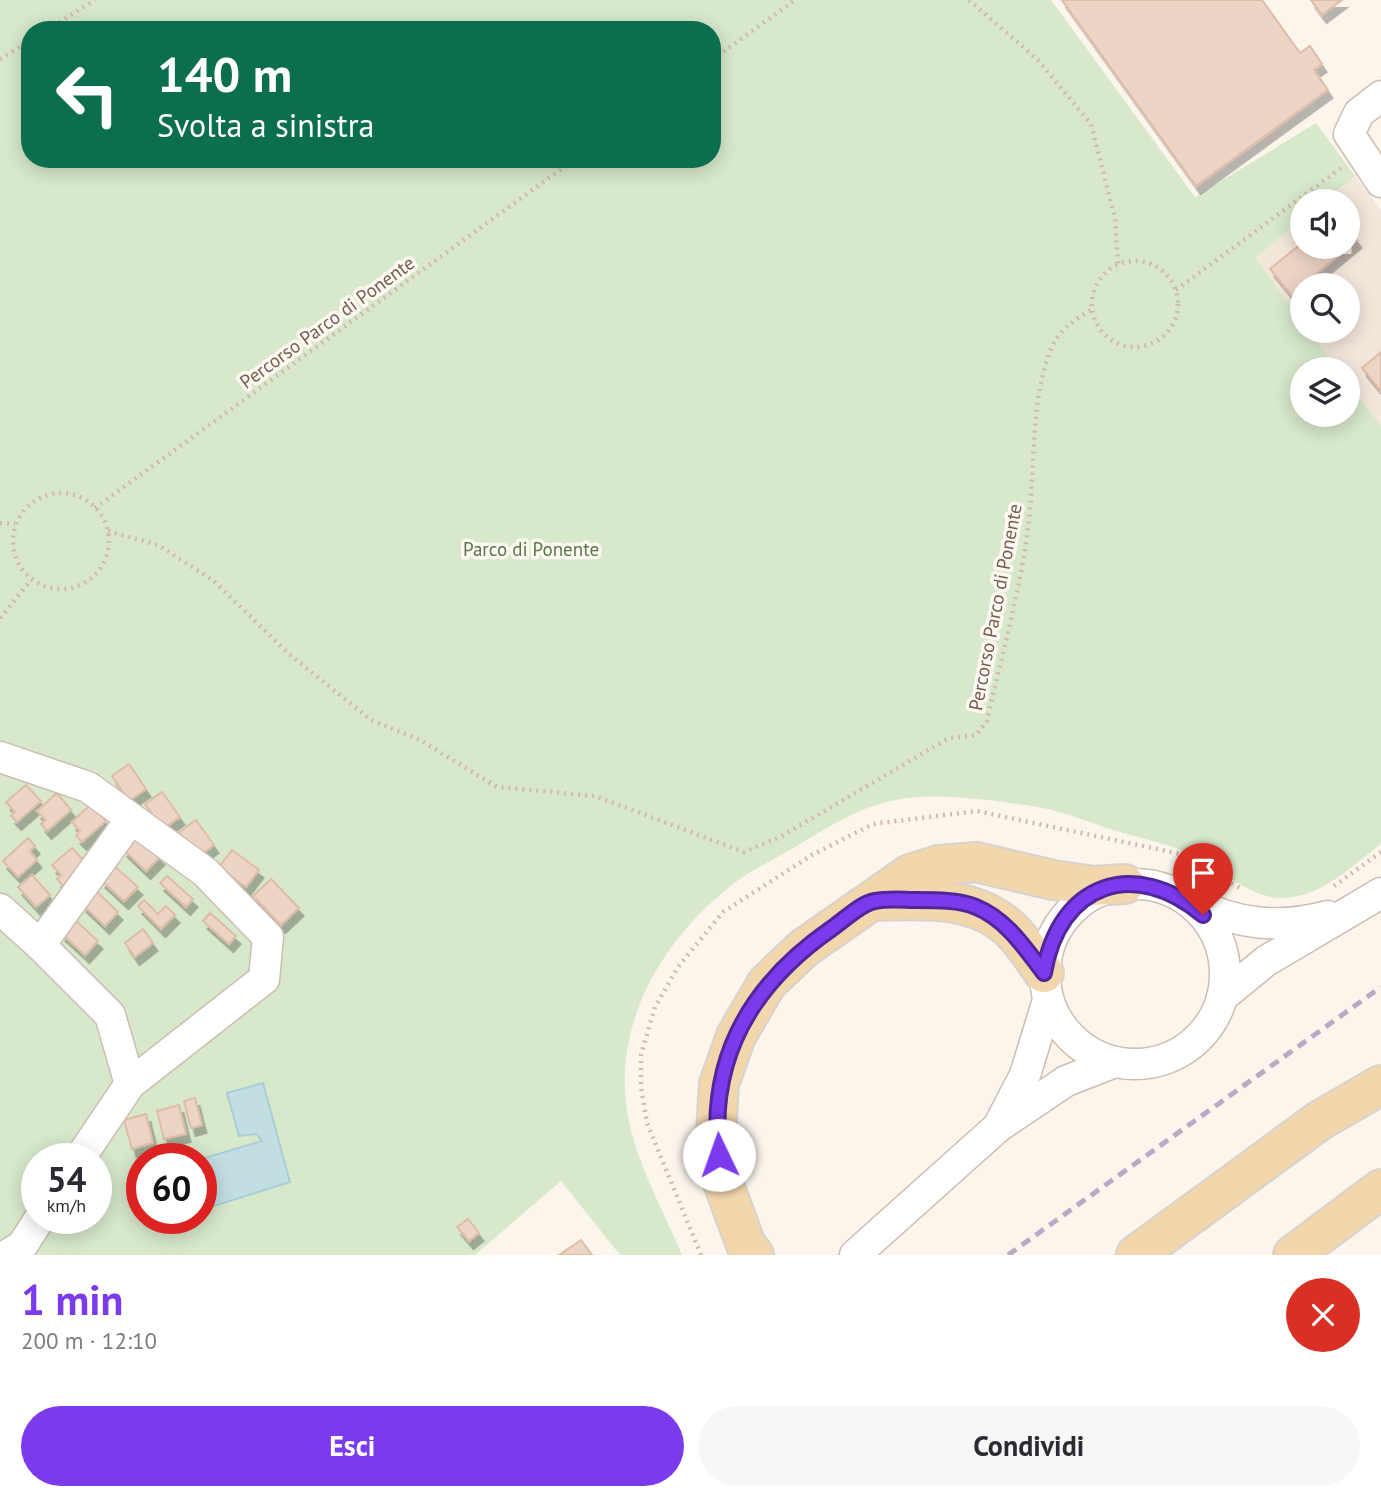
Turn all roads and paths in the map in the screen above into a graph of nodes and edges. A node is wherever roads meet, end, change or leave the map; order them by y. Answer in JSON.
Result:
{"nodes":[{"id":1,"x":95,"y":0,"type":"edge"},
{"id":2,"x":795,"y":0,"type":"edge"},
{"id":3,"x":969,"y":0,"type":"edge"},
{"id":4,"x":61,"y":21,"type":"edge"},
{"id":5,"x":21,"y":46,"type":"edge"},
{"id":6,"x":721,"y":53,"type":"edge"},
{"id":7,"x":0,"y":59,"type":"edge"},
{"id":8,"x":1381,"y":96,"type":"edge"},
{"id":9,"x":1360,"y":154,"type":"junction"},
{"id":10,"x":563,"y":168,"type":"edge"},
{"id":11,"x":1381,"y":182,"type":"edge"},
{"id":12,"x":1118,"y":264,"type":"junction"},
{"id":13,"x":1175,"y":290,"type":"junction"},
{"id":14,"x":1092,"y":309,"type":"junction"},
{"id":15,"x":95,"y":508,"type":"junction"},
{"id":16,"x":0,"y":523,"type":"edge"},
{"id":17,"x":15,"y":524,"type":"junction"},
{"id":18,"x":108,"y":531,"type":"junction"},
{"id":19,"x":31,"y":580,"type":"junction"},
{"id":20,"x":0,"y":618,"type":"edge"},
{"id":21,"x":0,"y":757,"type":"edge"},
{"id":22,"x":131,"y":819,"type":"junction"},
{"id":23,"x":1381,"y":852,"type":"edge"},
{"id":24,"x":1181,"y":854,"type":"dead end"},
{"id":25,"x":1125,"y":884,"type":"junction"},
{"id":26,"x":1245,"y":891,"type":"dead end"},
{"id":27,"x":1324,"y":894,"type":"dead end"},
{"id":28,"x":1181,"y":896,"type":"junction"},
{"id":29,"x":873,"y":901,"type":"junction"},
{"id":30,"x":1370,"y":901,"type":"edge"},
{"id":31,"x":0,"y":909,"type":"edge"},
{"id":32,"x":40,"y":945,"type":"junction"},
{"id":33,"x":1046,"y":986,"type":"junction"},
{"id":34,"x":1222,"y":997,"type":"junction"},
{"id":35,"x":1115,"y":1062,"type":"junction"},
{"id":36,"x":130,"y":1084,"type":"junction"},
{"id":37,"x":1381,"y":1085,"type":"edge"},
{"id":38,"x":998,"y":1127,"type":"junction"},
{"id":39,"x":90,"y":1143,"type":"edge"},
{"id":40,"x":1381,"y":1189,"type":"edge"},
{"id":41,"x":1381,"y":1198,"type":"edge"},
{"id":42,"x":1346,"y":1216,"type":"junction"},
{"id":43,"x":30,"y":1234,"type":"edge"},
{"id":44,"x":7,"y":1255,"type":"edge"},
{"id":45,"x":754,"y":1255,"type":"edge"},
{"id":46,"x":855,"y":1255,"type":"edge"},
{"id":47,"x":1136,"y":1255,"type":"edge"},
{"id":48,"x":1293,"y":1255,"type":"edge"}],
"edges":[{"from":1,"to":4,"type":"path"},
{"from":2,"to":6,"type":"path"},
{"from":3,"to":12,"type":"path"},
{"from":5,"to":7,"type":"path"},
{"from":8,"to":9,"type":"street"},
{"from":9,"to":11,"type":"street"},
{"from":9,"to":13,"type":"path"},
{"from":10,"to":15,"type":"path","name":"Percorso Parco di Ponente"},
{"from":12,"to":13,"type":"path"},
{"from":12,"to":14,"type":"path"},
{"from":13,"to":14,"type":"path"},
{"from":14,"to":18,"type":"path","name":"Percorso Parco di Ponente"},
{"from":15,"to":17,"type":"path"},
{"from":15,"to":18,"type":"path"},
{"from":16,"to":17,"type":"path"},
{"from":17,"to":19,"type":"path"},
{"from":18,"to":19,"type":"path"},
{"from":19,"to":20,"type":"path"},
{"from":21,"to":22,"type":"street"},
{"from":22,"to":32,"type":"street"},
{"from":22,"to":36,"type":"street"},
{"from":23,"to":27,"type":"path"},
{"from":24,"to":26,"type":"path"},
{"from":25,"to":28,"type":"street"},
{"from":25,"to":29,"type":"main road"},
{"from":25,"to":33,"type":"street"},
{"from":28,"to":30,"type":"street"},
{"from":28,"to":34,"type":"street"},
{"from":29,"to":33,"type":"main road"},
{"from":29,"to":45,"type":"main road"},
{"from":30,"to":34,"type":"street"},
{"from":31,"to":32,"type":"street"},
{"from":32,"to":36,"type":"street"},
{"from":33,"to":35,"type":"street"},
{"from":33,"to":38,"type":"street"},
{"from":34,"to":35,"type":"street"},
{"from":35,"to":38,"type":"street"},
{"from":36,"to":39,"type":"street"},
{"from":37,"to":47,"type":"main road"},
{"from":38,"to":46,"type":"street"},
{"from":40,"to":42,"type":"main road"},
{"from":41,"to":42,"type":"main road"},
{"from":42,"to":48,"type":"main road"},
{"from":43,"to":44,"type":"street"}]}
